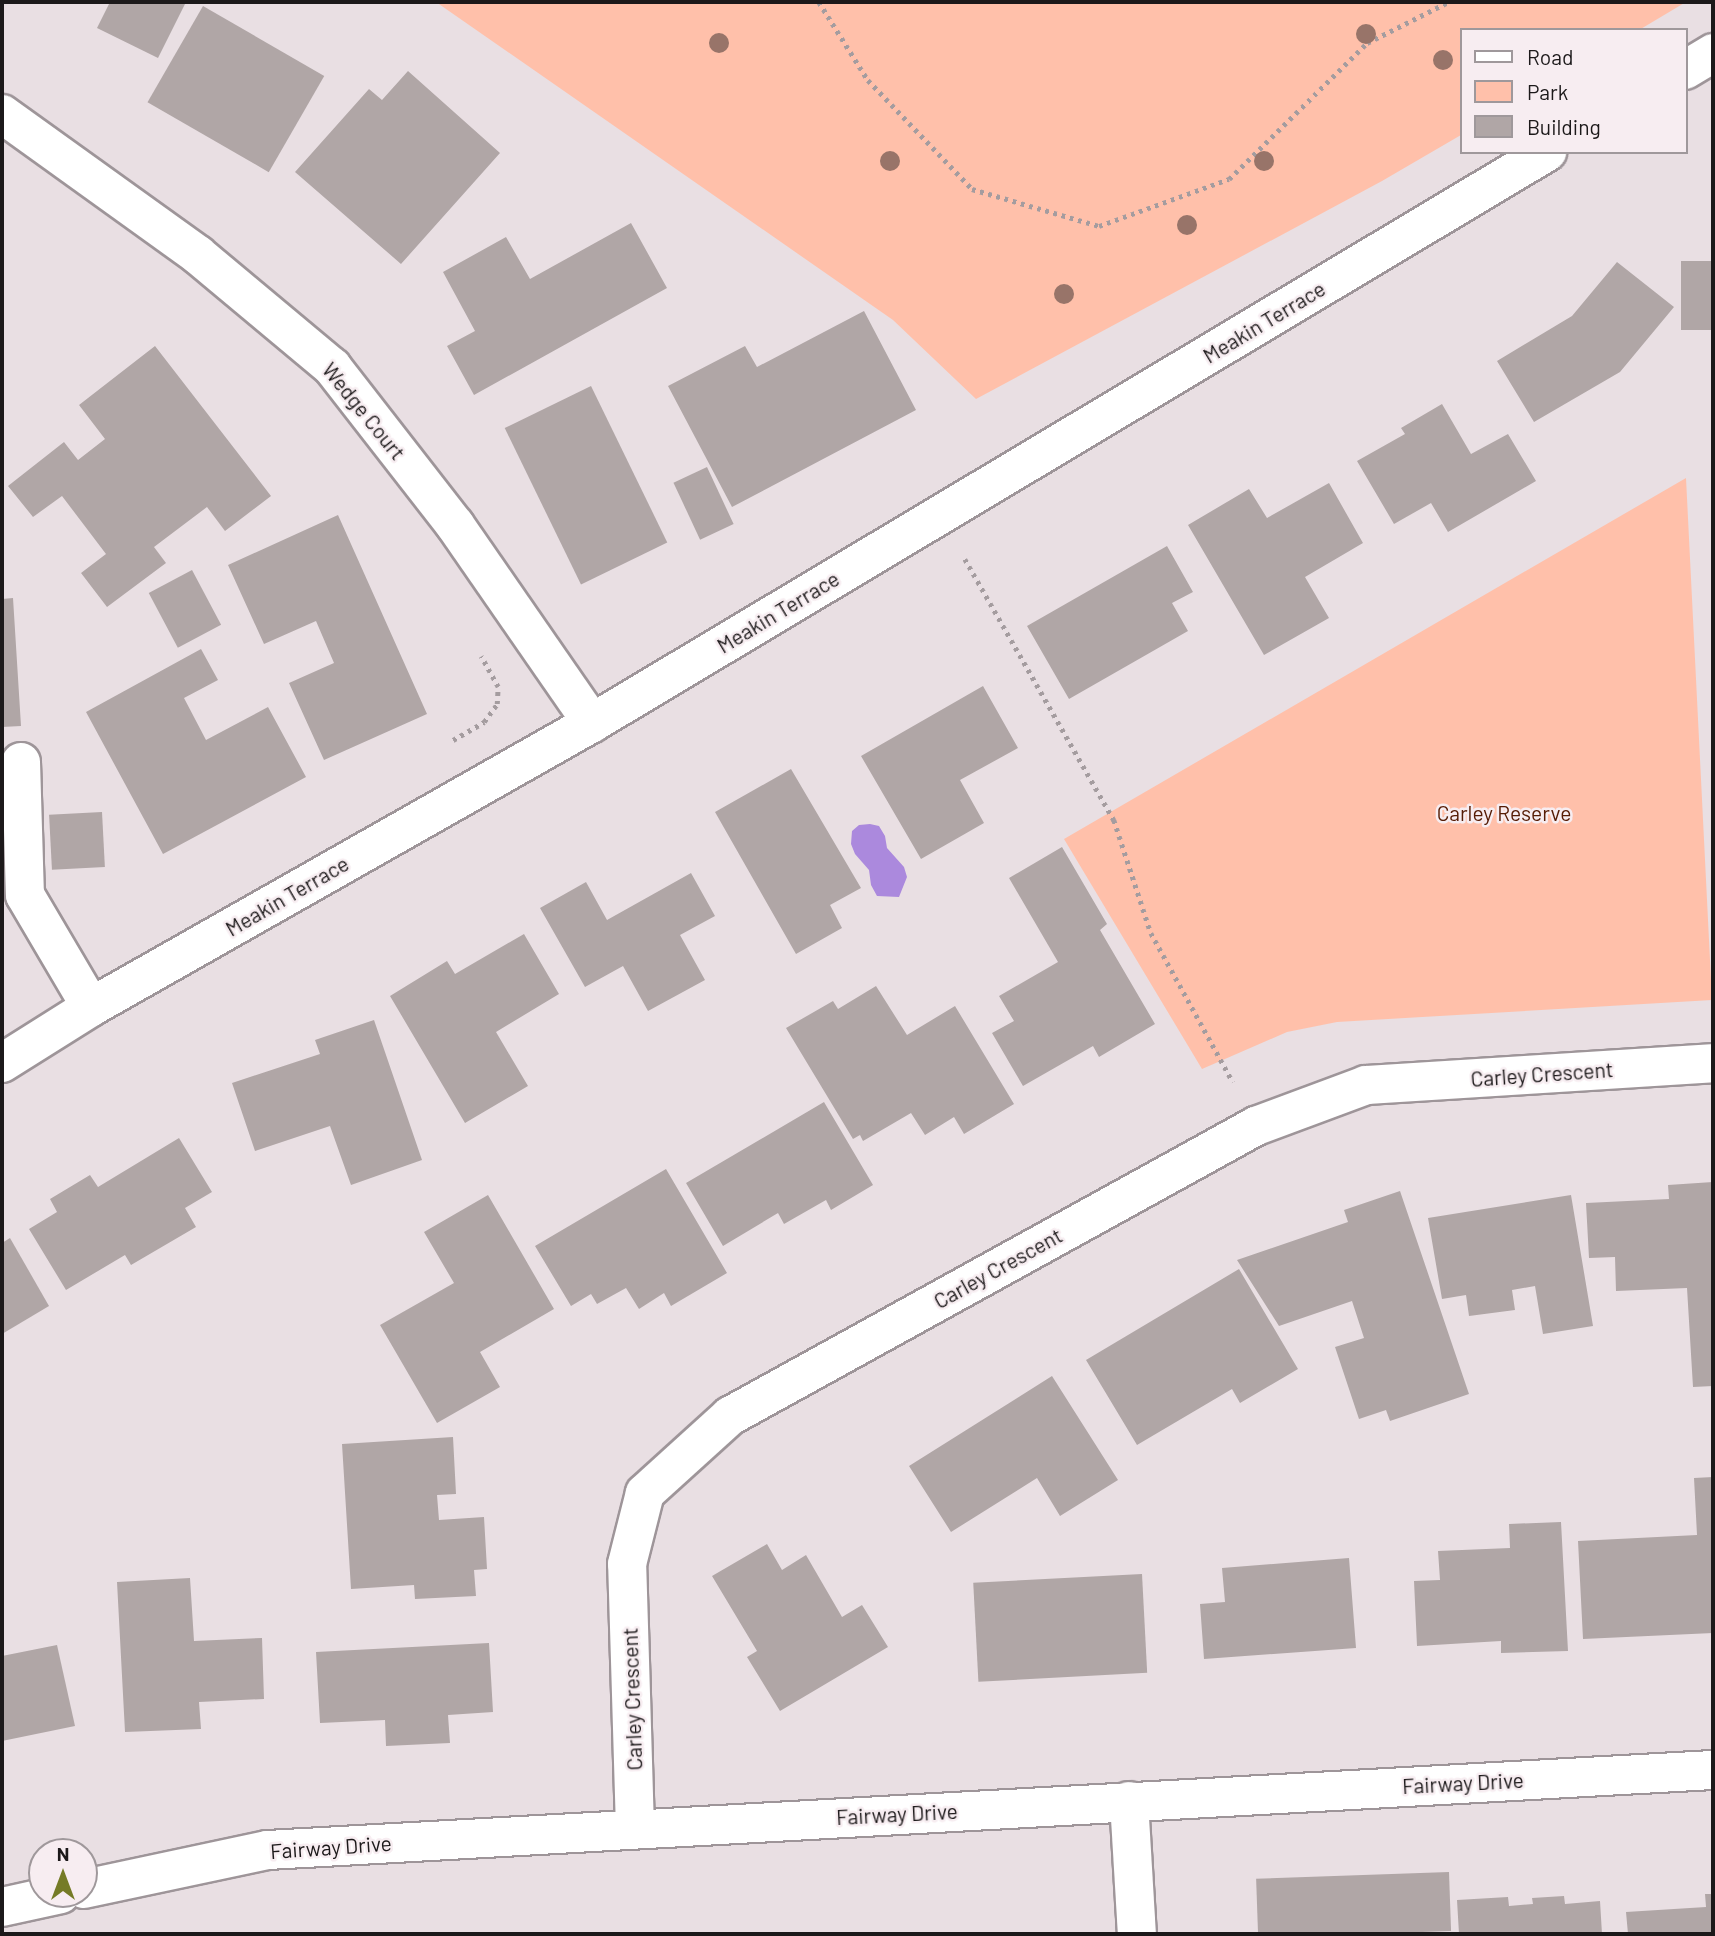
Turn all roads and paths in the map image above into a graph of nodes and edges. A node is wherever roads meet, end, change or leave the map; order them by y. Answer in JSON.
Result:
{"nodes":[{"id":1,"x":819,"y":2,"type":"edge"},
{"id":2,"x":1448,"y":2,"type":"edge"},
{"id":3,"x":1713,"y":53,"type":"edge"},
{"id":4,"x":1687,"y":69,"type":"edge"},
{"id":5,"x":2,"y":114,"type":"edge"},
{"id":6,"x":1545,"y":154,"type":"edge"},
{"id":7,"x":940,"y":516,"type":"junction"},
{"id":8,"x":478,"y":652,"type":"dead end"},
{"id":9,"x":592,"y":723,"type":"junction"},
{"id":10,"x":448,"y":743,"type":"dead end"},
{"id":11,"x":21,"y":762,"type":"dead end"},
{"id":12,"x":91,"y":1007,"type":"junction"},
{"id":13,"x":2,"y":1063,"type":"edge"},
{"id":14,"x":1713,"y":1063,"type":"edge"},
{"id":15,"x":1256,"y":1126,"type":"junction"},
{"id":16,"x":1713,"y":1770,"type":"edge"},
{"id":17,"x":1129,"y":1801,"type":"junction"},
{"id":18,"x":635,"y":1829,"type":"junction"},
{"id":19,"x":98,"y":1886,"type":"edge"},
{"id":20,"x":28,"y":1901,"type":"edge"},
{"id":21,"x":2,"y":1906,"type":"edge"},
{"id":22,"x":1137,"y":1934,"type":"edge"}],
"edges":[{"from":1,"to":2,"type":"path"},
{"from":3,"to":4,"type":"street"},
{"from":5,"to":9,"type":"street","name":"Wedge Court"},
{"from":6,"to":7,"type":"street","name":"Meakin Terrace"},
{"from":7,"to":9,"type":"street","name":"Meakin Terrace"},
{"from":7,"to":15,"type":"path"},
{"from":8,"to":10,"type":"path"},
{"from":9,"to":12,"type":"street","name":"Meakin Terrace"},
{"from":11,"to":12,"type":"street"},
{"from":12,"to":13,"type":"street","name":"Meakin Terrace"},
{"from":14,"to":15,"type":"street","name":"Carley Crescent"},
{"from":15,"to":18,"type":"street","name":"Carley Crescent"},
{"from":16,"to":17,"type":"street","name":"Fairway Drive"},
{"from":17,"to":18,"type":"street","name":"Fairway Drive"},
{"from":17,"to":22,"type":"street"},
{"from":18,"to":19,"type":"street","name":"Fairway Drive"},
{"from":20,"to":21,"type":"street"}]}
